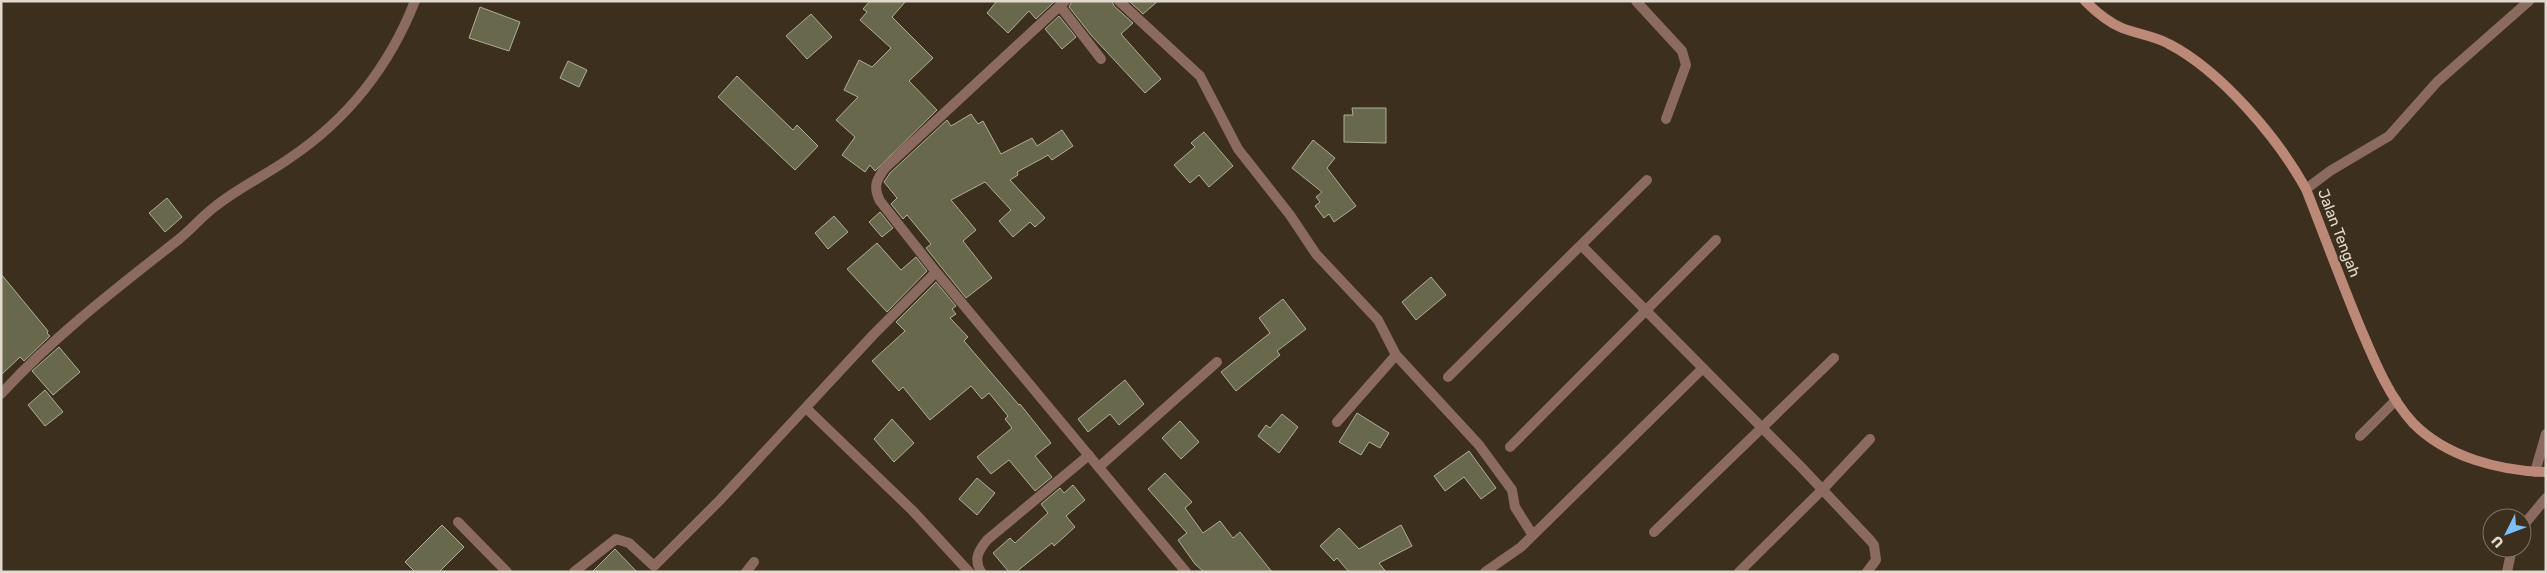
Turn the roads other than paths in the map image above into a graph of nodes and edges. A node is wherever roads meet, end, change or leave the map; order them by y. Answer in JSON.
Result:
{"nodes":[{"id":1,"x":415,"y":1,"type":"edge"},
{"id":2,"x":1119,"y":1,"type":"edge"},
{"id":3,"x":1636,"y":1,"type":"edge"},
{"id":4,"x":2086,"y":1,"type":"edge"},
{"id":5,"x":2528,"y":1,"type":"edge"},
{"id":6,"x":1063,"y":4,"type":"edge"},
{"id":7,"x":1101,"y":59,"type":"dead end"},
{"id":8,"x":1666,"y":119,"type":"dead end"},
{"id":9,"x":1647,"y":180,"type":"dead end"},
{"id":10,"x":2306,"y":189,"type":"junction"},
{"id":11,"x":1716,"y":240,"type":"dead end"},
{"id":12,"x":1581,"y":245,"type":"junction"},
{"id":13,"x":936,"y":272,"type":"junction"},
{"id":14,"x":1646,"y":311,"type":"junction"},
{"id":15,"x":1396,"y":355,"type":"junction"},
{"id":16,"x":1834,"y":358,"type":"dead end"},
{"id":17,"x":1216,"y":362,"type":"dead end"},
{"id":18,"x":1703,"y":368,"type":"junction"},
{"id":19,"x":1448,"y":377,"type":"dead end"},
{"id":20,"x":1,"y":394,"type":"edge"},
{"id":21,"x":2396,"y":400,"type":"junction"},
{"id":22,"x":806,"y":408,"type":"junction"},
{"id":23,"x":1337,"y":422,"type":"dead end"},
{"id":24,"x":1762,"y":427,"type":"junction"},
{"id":25,"x":2546,"y":434,"type":"edge"},
{"id":26,"x":2360,"y":436,"type":"dead end"},
{"id":27,"x":1870,"y":439,"type":"dead end"},
{"id":28,"x":1510,"y":447,"type":"dead end"},
{"id":29,"x":1089,"y":455,"type":"junction"},
{"id":30,"x":1099,"y":467,"type":"junction"},
{"id":31,"x":2541,"y":472,"type":"edge"},
{"id":32,"x":1822,"y":490,"type":"junction"},
{"id":33,"x":2546,"y":498,"type":"edge"},
{"id":34,"x":2532,"y":515,"type":"edge"},
{"id":35,"x":458,"y":522,"type":"dead end"},
{"id":36,"x":1654,"y":532,"type":"dead end"},
{"id":37,"x":1532,"y":534,"type":"junction"},
{"id":38,"x":2510,"y":558,"type":"edge"},
{"id":39,"x":754,"y":562,"type":"dead end"},
{"id":40,"x":650,"y":569,"type":"edge"},
{"id":41,"x":508,"y":572,"type":"edge"},
{"id":42,"x":574,"y":572,"type":"edge"},
{"id":43,"x":746,"y":572,"type":"edge"},
{"id":44,"x":969,"y":572,"type":"edge"},
{"id":45,"x":981,"y":572,"type":"edge"},
{"id":46,"x":1186,"y":572,"type":"edge"},
{"id":47,"x":1485,"y":572,"type":"edge"},
{"id":48,"x":1739,"y":572,"type":"edge"},
{"id":49,"x":1867,"y":572,"type":"edge"},
{"id":50,"x":2508,"y":572,"type":"edge"}],
"edges":[{"from":1,"to":20,"type":"street"},
{"from":2,"to":15,"type":"street"},
{"from":3,"to":8,"type":"street"},
{"from":4,"to":10,"type":"main road","name":"Jalan Tengah"},
{"from":5,"to":10,"type":"street"},
{"from":6,"to":7,"type":"street"},
{"from":6,"to":13,"type":"street"},
{"from":9,"to":12,"type":"street"},
{"from":10,"to":21,"type":"main road","name":"Jalan Tengah"},
{"from":11,"to":14,"type":"street"},
{"from":12,"to":14,"type":"street"},
{"from":12,"to":19,"type":"street"},
{"from":13,"to":22,"type":"street"},
{"from":13,"to":29,"type":"street"},
{"from":14,"to":18,"type":"street"},
{"from":14,"to":28,"type":"street"},
{"from":15,"to":23,"type":"street"},
{"from":15,"to":37,"type":"street"},
{"from":16,"to":24,"type":"street"},
{"from":17,"to":30,"type":"street"},
{"from":18,"to":24,"type":"street"},
{"from":18,"to":37,"type":"street"},
{"from":21,"to":26,"type":"street"},
{"from":21,"to":31,"type":"main road","name":"Jalan Tengah"},
{"from":22,"to":40,"type":"street"},
{"from":22,"to":44,"type":"street"},
{"from":24,"to":32,"type":"street"},
{"from":24,"to":36,"type":"street"},
{"from":25,"to":31,"type":"street"},
{"from":27,"to":32,"type":"street"},
{"from":29,"to":30,"type":"street"},
{"from":29,"to":45,"type":"street"},
{"from":30,"to":46,"type":"street"},
{"from":32,"to":48,"type":"street"},
{"from":32,"to":49,"type":"street"},
{"from":33,"to":34,"type":"street"},
{"from":35,"to":41,"type":"street"},
{"from":37,"to":47,"type":"street"},
{"from":38,"to":50,"type":"street"},
{"from":39,"to":43,"type":"street"},
{"from":40,"to":42,"type":"street"}]}
